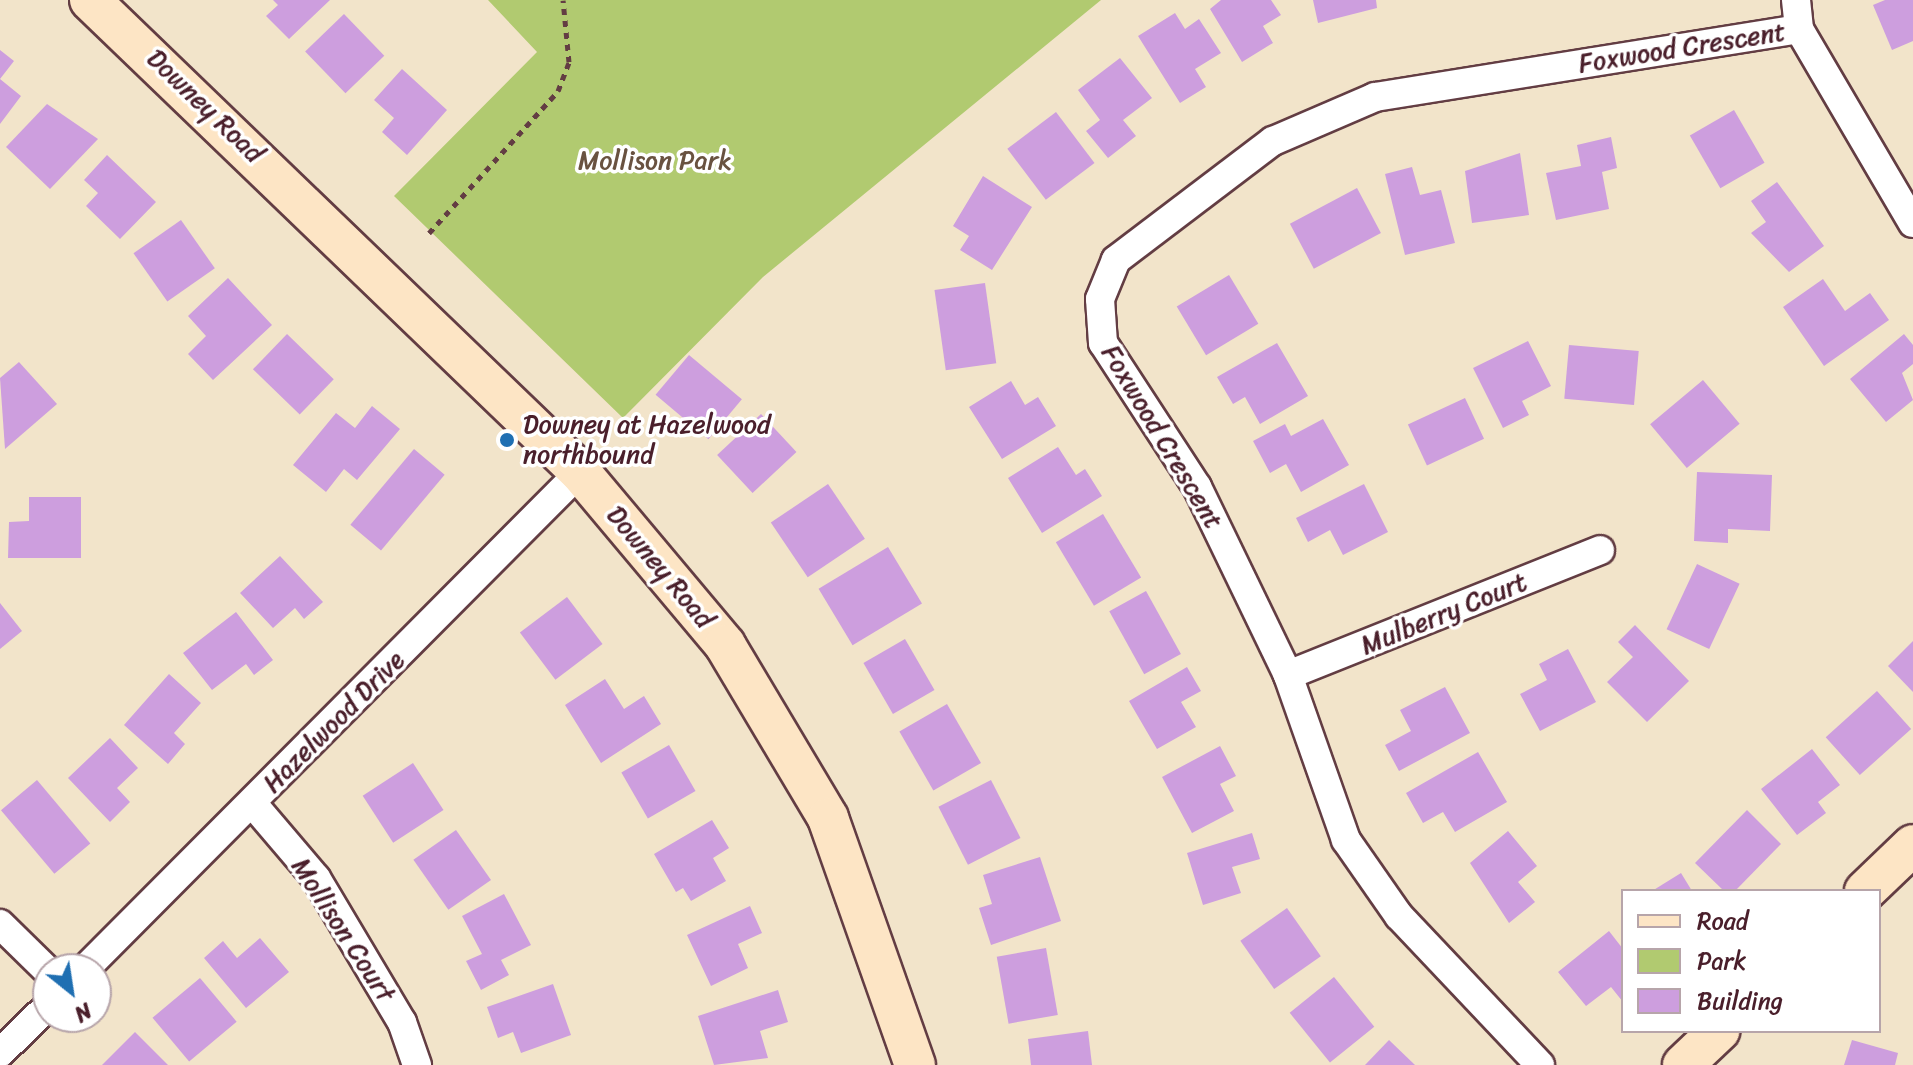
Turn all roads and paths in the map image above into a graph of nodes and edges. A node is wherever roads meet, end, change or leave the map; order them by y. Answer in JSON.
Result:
{"nodes":[{"id":1,"x":90,"y":0,"type":"edge"},
{"id":2,"x":563,"y":0,"type":"edge"},
{"id":3,"x":1796,"y":0,"type":"edge"},
{"id":4,"x":1799,"y":29,"type":"junction"},
{"id":5,"x":1913,"y":223,"type":"edge"},
{"id":6,"x":429,"y":233,"type":"dead end"},
{"id":7,"x":580,"y":472,"type":"junction"},
{"id":8,"x":1600,"y":550,"type":"dead end"},
{"id":9,"x":1288,"y":675,"type":"junction"},
{"id":10,"x":253,"y":804,"type":"junction"},
{"id":11,"x":1913,"y":845,"type":"edge"},
{"id":12,"x":1867,"y":889,"type":"edge"},
{"id":13,"x":0,"y":924,"type":"edge"},
{"id":14,"x":101,"y":953,"type":"edge"},
{"id":15,"x":32,"y":955,"type":"edge"},
{"id":16,"x":32,"y":1022,"type":"edge"},
{"id":17,"x":1717,"y":1033,"type":"edge"},
{"id":18,"x":0,"y":1053,"type":"edge"},
{"id":19,"x":417,"y":1065,"type":"edge"},
{"id":20,"x":915,"y":1065,"type":"edge"},
{"id":21,"x":1540,"y":1065,"type":"edge"},
{"id":22,"x":1683,"y":1065,"type":"edge"}],
"edges":[{"from":1,"to":7,"type":"main road","name":"Downey Road"},
{"from":2,"to":6,"type":"path"},
{"from":3,"to":4,"type":"street"},
{"from":4,"to":5,"type":"street"},
{"from":4,"to":9,"type":"street","name":"Foxwood Crescent"},
{"from":7,"to":10,"type":"street","name":"Hazelwood Drive"},
{"from":7,"to":20,"type":"main road","name":"Downey Road"},
{"from":8,"to":9,"type":"street","name":"Mulberry Court"},
{"from":9,"to":21,"type":"street","name":"Foxwood Crescent"},
{"from":10,"to":14,"type":"street","name":"Hazelwood Drive"},
{"from":10,"to":19,"type":"street","name":"Mollison Court"},
{"from":11,"to":12,"type":"main road"},
{"from":13,"to":15,"type":"street"},
{"from":16,"to":18,"type":"street"},
{"from":17,"to":22,"type":"main road"}]}
